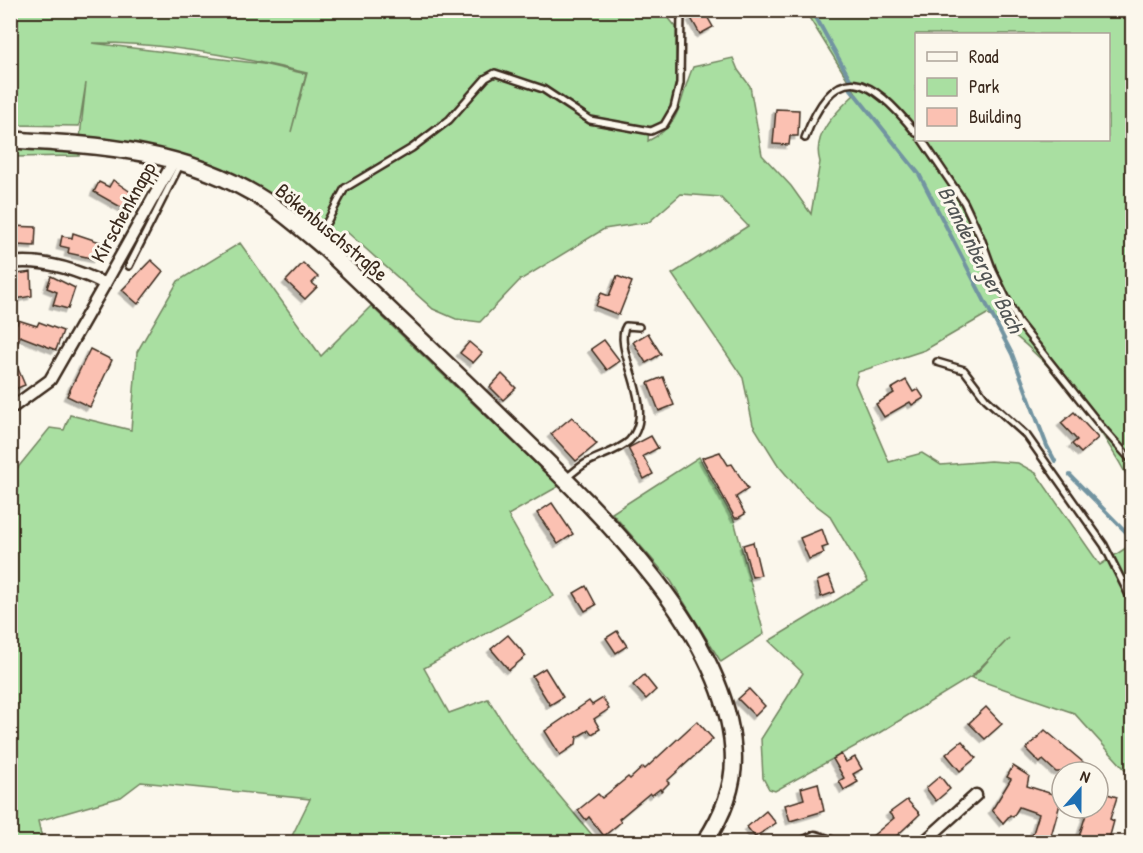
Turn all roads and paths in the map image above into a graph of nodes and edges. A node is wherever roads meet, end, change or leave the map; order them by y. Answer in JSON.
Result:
{"nodes":[{"id":1,"x":681,"y":10,"type":"edge"},
{"id":2,"x":915,"y":132,"type":"edge"},
{"id":3,"x":805,"y":138,"type":"dead end"},
{"id":4,"x":10,"y":140,"type":"edge"},
{"id":5,"x":923,"y":141,"type":"edge"},
{"id":6,"x":179,"y":160,"type":"junction"},
{"id":7,"x":313,"y":238,"type":"junction"},
{"id":8,"x":10,"y":263,"type":"edge"},
{"id":9,"x":129,"y":266,"type":"dead end"},
{"id":10,"x":105,"y":284,"type":"junction"},
{"id":11,"x":639,"y":327,"type":"dead end"},
{"id":12,"x":937,"y":362,"type":"dead end"},
{"id":13,"x":10,"y":409,"type":"edge"},
{"id":14,"x":1132,"y":461,"type":"edge"},
{"id":15,"x":564,"y":479,"type":"junction"},
{"id":16,"x":1132,"y":601,"type":"edge"},
{"id":17,"x":976,"y":795,"type":"dead end"},
{"id":18,"x":705,"y":843,"type":"edge"},
{"id":19,"x":806,"y":843,"type":"edge"},
{"id":20,"x":831,"y":843,"type":"edge"},
{"id":21,"x":924,"y":843,"type":"edge"}],
"edges":[{"from":1,"to":7,"type":"lane"},
{"from":2,"to":3,"type":"lane"},
{"from":4,"to":6,"type":"main road","name":"Bökenbuschstraße"},
{"from":5,"to":14,"type":"lane"},
{"from":6,"to":7,"type":"main road","name":"Bökenbuschstraße"},
{"from":6,"to":9,"type":"lane"},
{"from":6,"to":10,"type":"street","name":"Kirschenknapp"},
{"from":7,"to":15,"type":"main road","name":"Bökenbuschstraße"},
{"from":8,"to":10,"type":"street","name":"Kirschenknapp"},
{"from":10,"to":13,"type":"street","name":"Kirschenknapp"},
{"from":11,"to":15,"type":"lane"},
{"from":12,"to":16,"type":"lane"},
{"from":15,"to":18,"type":"main road","name":"Bökenbuschstraße"},
{"from":17,"to":21,"type":"street"},
{"from":19,"to":20,"type":"street"}]}
